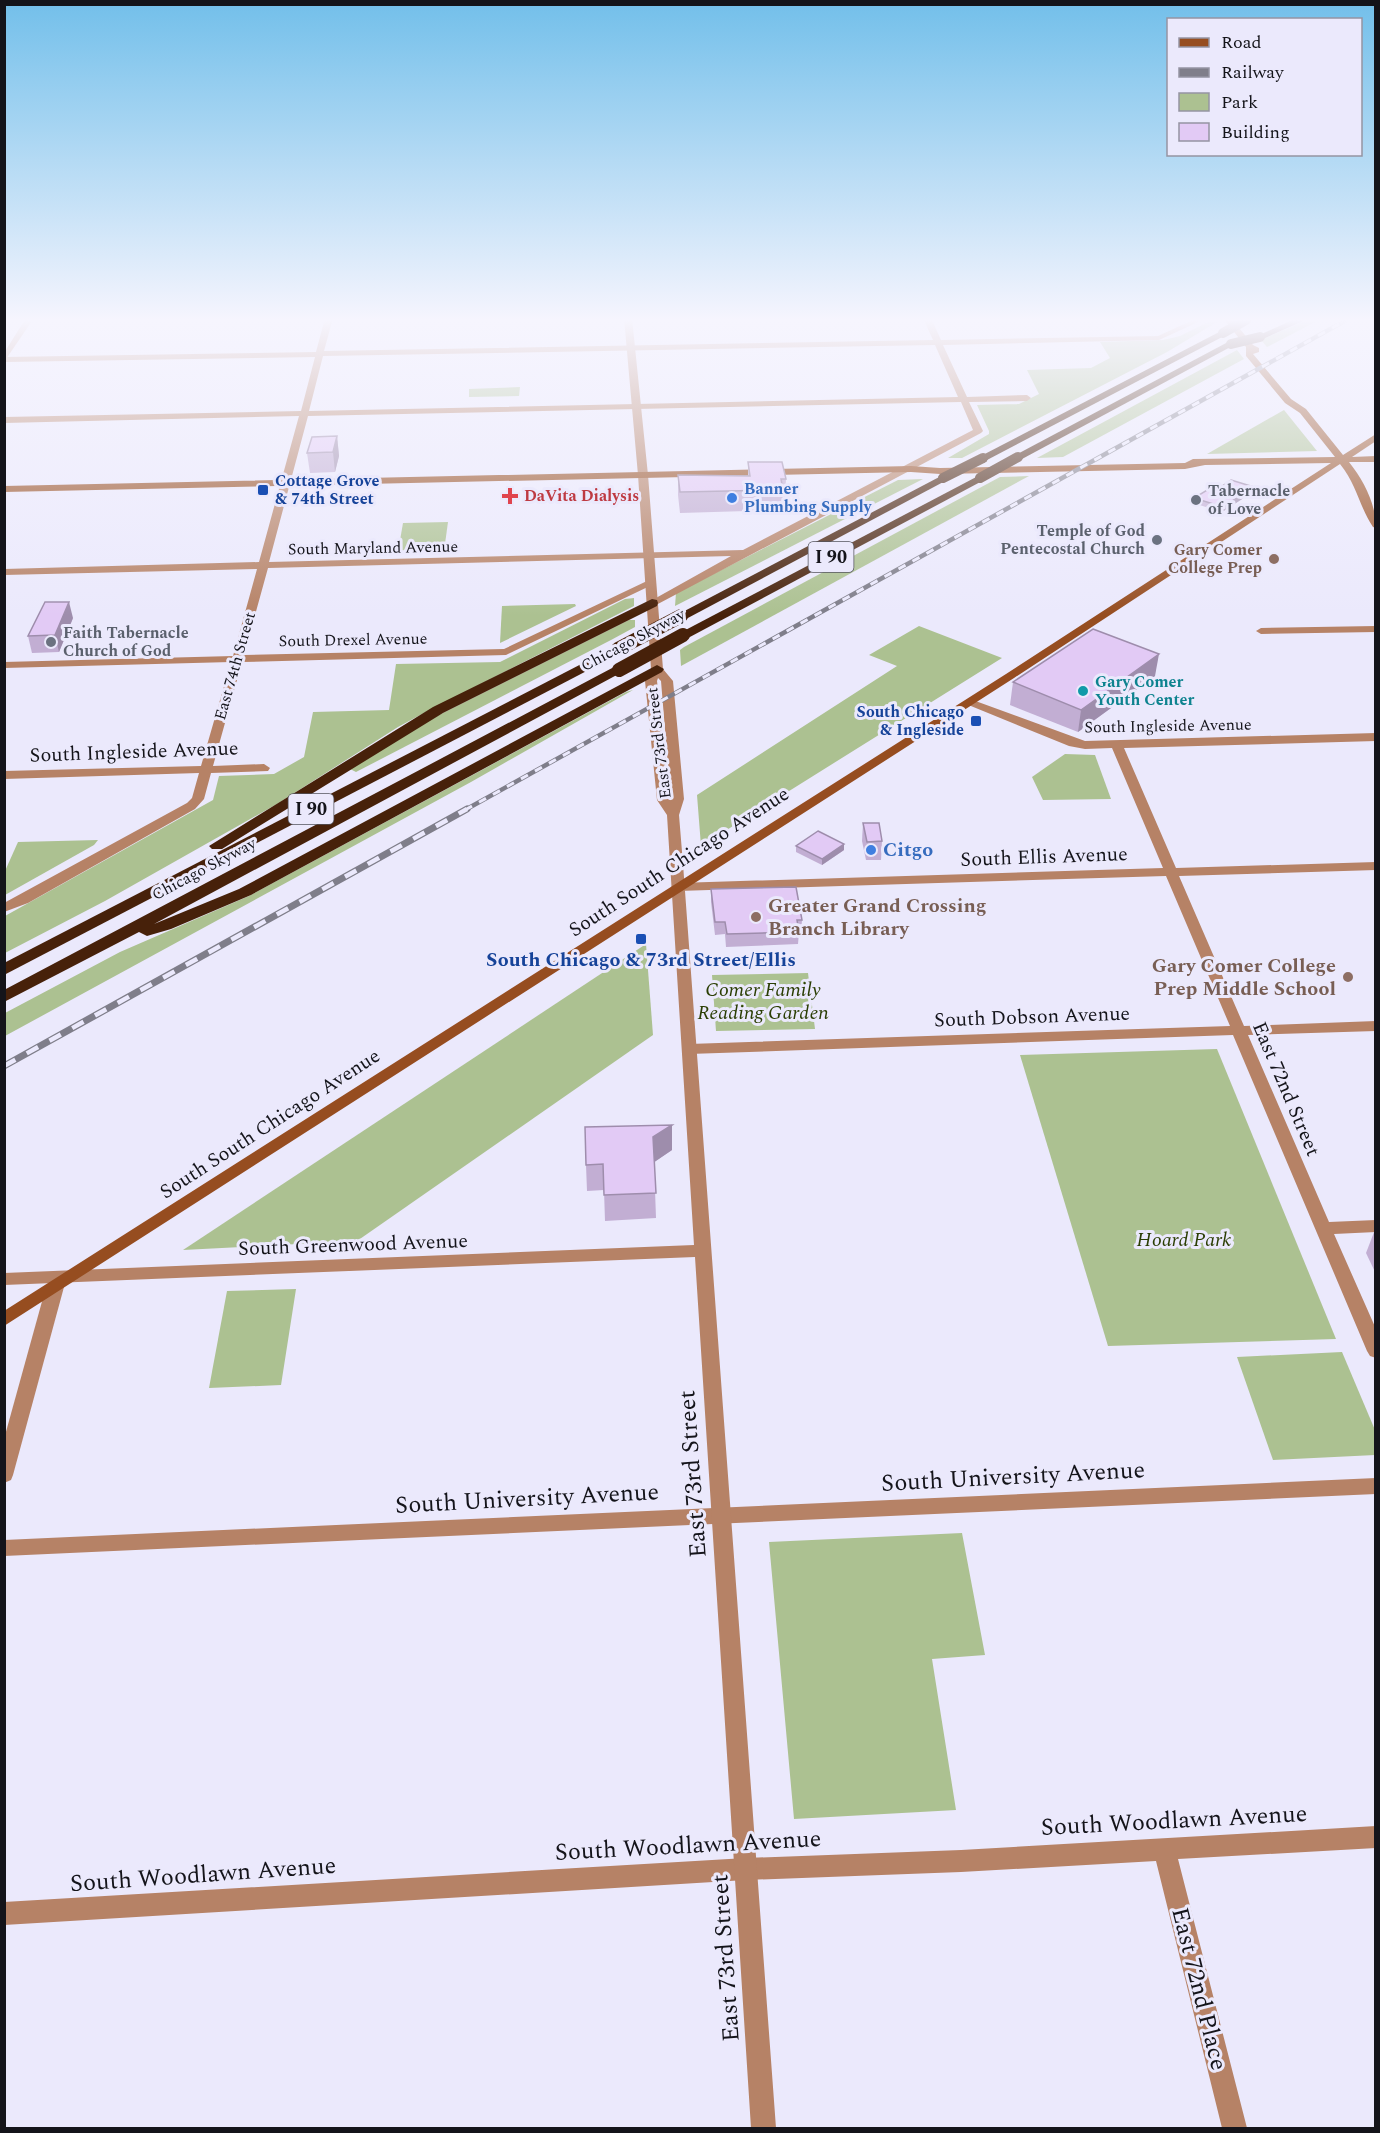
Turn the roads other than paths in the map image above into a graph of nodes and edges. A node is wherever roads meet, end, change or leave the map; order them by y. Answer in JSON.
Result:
{"nodes":[{"id":1,"x":109,"y":418,"type":"edge"},
{"id":2,"x":303,"y":418,"type":"edge"},
{"id":3,"x":637,"y":418,"type":"edge"},
{"id":4,"x":972,"y":418,"type":"edge"},
{"id":5,"x":1060,"y":418,"type":"edge"},
{"id":6,"x":1092,"y":418,"type":"edge"},
{"id":7,"x":1308,"y":418,"type":"edge"},
{"id":8,"x":4,"y":420,"type":"edge"},
{"id":9,"x":1376,"y":437,"type":"edge"},
{"id":10,"x":1341,"y":459,"type":"junction"},
{"id":11,"x":1376,"y":459,"type":"edge"},
{"id":12,"x":911,"y":469,"type":"junction"},
{"id":13,"x":643,"y":475,"type":"junction"},
{"id":14,"x":286,"y":483,"type":"junction"},
{"id":15,"x":4,"y":489,"type":"edge"},
{"id":16,"x":1376,"y":525,"type":"edge"},
{"id":17,"x":743,"y":553,"type":"junction"},
{"id":18,"x":649,"y":556,"type":"junction"},
{"id":19,"x":263,"y":565,"type":"junction"},
{"id":20,"x":4,"y":572,"type":"edge"},
{"id":21,"x":651,"y":583,"type":"junction"},
{"id":22,"x":652,"y":603,"type":"junction"},
{"id":23,"x":1376,"y":629,"type":"edge"},
{"id":24,"x":1261,"y":631,"type":"dead end"},
{"id":25,"x":237,"y":659,"type":"junction"},
{"id":26,"x":4,"y":665,"type":"edge"},
{"id":27,"x":657,"y":669,"type":"junction"},
{"id":28,"x":970,"y":702,"type":"junction"},
{"id":29,"x":1376,"y":737,"type":"edge"},
{"id":30,"x":1116,"y":744,"type":"junction"},
{"id":31,"x":264,"y":768,"type":"dead end"},
{"id":32,"x":206,"y":770,"type":"junction"},
{"id":33,"x":4,"y":775,"type":"edge"},
{"id":34,"x":1376,"y":866,"type":"edge"},
{"id":35,"x":1171,"y":872,"type":"junction"},
{"id":36,"x":175,"y":880,"type":"junction"},
{"id":37,"x":678,"y":887,"type":"junction"},
{"id":38,"x":4,"y":908,"type":"edge"},
{"id":39,"x":113,"y":940,"type":"junction"},
{"id":40,"x":4,"y":970,"type":"edge"},
{"id":41,"x":4,"y":997,"type":"edge"},
{"id":42,"x":1376,"y":1026,"type":"edge"},
{"id":43,"x":1239,"y":1031,"type":"junction"},
{"id":44,"x":689,"y":1049,"type":"junction"},
{"id":45,"x":1376,"y":1226,"type":"edge"},
{"id":46,"x":1323,"y":1228,"type":"junction"},
{"id":47,"x":703,"y":1251,"type":"junction"},
{"id":48,"x":71,"y":1277,"type":"junction"},
{"id":49,"x":4,"y":1279,"type":"edge"},
{"id":50,"x":56,"y":1287,"type":"junction"},
{"id":51,"x":4,"y":1320,"type":"edge"},
{"id":52,"x":1376,"y":1351,"type":"edge"},
{"id":53,"x":4,"y":1475,"type":"edge"},
{"id":54,"x":1376,"y":1486,"type":"edge"},
{"id":55,"x":721,"y":1515,"type":"junction"},
{"id":56,"x":4,"y":1548,"type":"edge"},
{"id":57,"x":1376,"y":1837,"type":"edge"},
{"id":58,"x":1164,"y":1849,"type":"junction"},
{"id":59,"x":746,"y":1869,"type":"junction"},
{"id":60,"x":4,"y":1914,"type":"edge"},
{"id":61,"x":764,"y":2128,"type":"edge"},
{"id":62,"x":1234,"y":2128,"type":"edge"}],
"edges":[{"from":1,"to":8,"type":"street"},
{"from":2,"to":14,"type":"street","name":"East 74th Street"},
{"from":3,"to":13,"type":"street","name":"East 73rd Street"},
{"from":4,"to":12,"type":"street"},
{"from":5,"to":36,"type":"highway","name":"Chicago Skyway","number":"I 90","bridge":true},
{"from":6,"to":39,"type":"highway","name":"Chicago Skyway","number":"I 90","bridge":true},
{"from":7,"to":10,"type":"main road"},
{"from":9,"to":10,"type":"main road","name":"South South Chicago Avenue"},
{"from":10,"to":11,"type":"main road"},
{"from":10,"to":12,"type":"main road"},
{"from":10,"to":16,"type":"main road"},
{"from":10,"to":28,"type":"main road","name":"South South Chicago Avenue"},
{"from":12,"to":13,"type":"main road"},
{"from":12,"to":17,"type":"street"},
{"from":13,"to":14,"type":"main road"},
{"from":13,"to":18,"type":"street","name":"East 73rd Street"},
{"from":14,"to":15,"type":"main road"},
{"from":14,"to":19,"type":"street","name":"East 74th Street"},
{"from":17,"to":18,"type":"street","name":"South Maryland Avenue"},
{"from":17,"to":22,"type":"street"},
{"from":18,"to":19,"type":"street","name":"South Maryland Avenue"},
{"from":18,"to":21,"type":"street","name":"East 73rd Street"},
{"from":19,"to":20,"type":"street","name":"South Maryland Avenue"},
{"from":19,"to":25,"type":"street","name":"East 74th Street"},
{"from":21,"to":22,"type":"street","name":"East 73rd Street"},
{"from":21,"to":25,"type":"street","name":"South Drexel Avenue"},
{"from":22,"to":27,"type":"street","name":"East 73rd Street"},
{"from":22,"to":36,"type":"highway"},
{"from":23,"to":24,"type":"street"},
{"from":25,"to":26,"type":"street","name":"South Drexel Avenue"},
{"from":25,"to":32,"type":"street","name":"East 74th Street"},
{"from":27,"to":37,"type":"street","name":"East 73rd Street"},
{"from":27,"to":39,"type":"highway"},
{"from":28,"to":30,"type":"street","name":"South Ingleside Avenue"},
{"from":28,"to":37,"type":"main road","name":"South South Chicago Avenue"},
{"from":29,"to":30,"type":"street","name":"South Ingleside Avenue"},
{"from":30,"to":35,"type":"street","name":"East 72nd Street"},
{"from":31,"to":32,"type":"street","name":"South Ingleside Avenue"},
{"from":32,"to":33,"type":"street","name":"South Ingleside Avenue"},
{"from":32,"to":38,"type":"street","name":"East 74th Street"},
{"from":34,"to":35,"type":"street","name":"South Ellis Avenue"},
{"from":35,"to":37,"type":"street","name":"South Ellis Avenue"},
{"from":35,"to":43,"type":"street","name":"East 72nd Street"},
{"from":36,"to":40,"type":"highway","name":"Chicago Skyway","number":"I 90"},
{"from":37,"to":44,"type":"street","name":"East 73rd Street"},
{"from":37,"to":48,"type":"main road","name":"South South Chicago Avenue"},
{"from":39,"to":41,"type":"highway","name":"Chicago Skyway","number":"I 90"},
{"from":42,"to":43,"type":"street","name":"South Dobson Avenue"},
{"from":43,"to":44,"type":"street","name":"South Dobson Avenue"},
{"from":43,"to":46,"type":"street","name":"East 72nd Street"},
{"from":44,"to":47,"type":"street","name":"East 73rd Street"},
{"from":45,"to":46,"type":"street"},
{"from":46,"to":52,"type":"street","name":"East 72nd Street"},
{"from":47,"to":48,"type":"street","name":"South Greenwood Avenue"},
{"from":47,"to":55,"type":"street","name":"East 73rd Street"},
{"from":48,"to":49,"type":"street","name":"South Greenwood Avenue"},
{"from":48,"to":50,"type":"main road","name":"South South Chicago Avenue"},
{"from":50,"to":51,"type":"main road","name":"South South Chicago Avenue"},
{"from":50,"to":53,"type":"street"},
{"from":54,"to":55,"type":"street","name":"South University Avenue"},
{"from":55,"to":56,"type":"street","name":"South University Avenue"},
{"from":55,"to":59,"type":"street","name":"East 73rd Street"},
{"from":57,"to":58,"type":"street","name":"South Woodlawn Avenue"},
{"from":58,"to":59,"type":"street","name":"South Woodlawn Avenue"},
{"from":58,"to":62,"type":"street","name":"East 72nd Place"},
{"from":59,"to":60,"type":"street","name":"South Woodlawn Avenue"},
{"from":59,"to":61,"type":"street","name":"East 73rd Street"}]}
